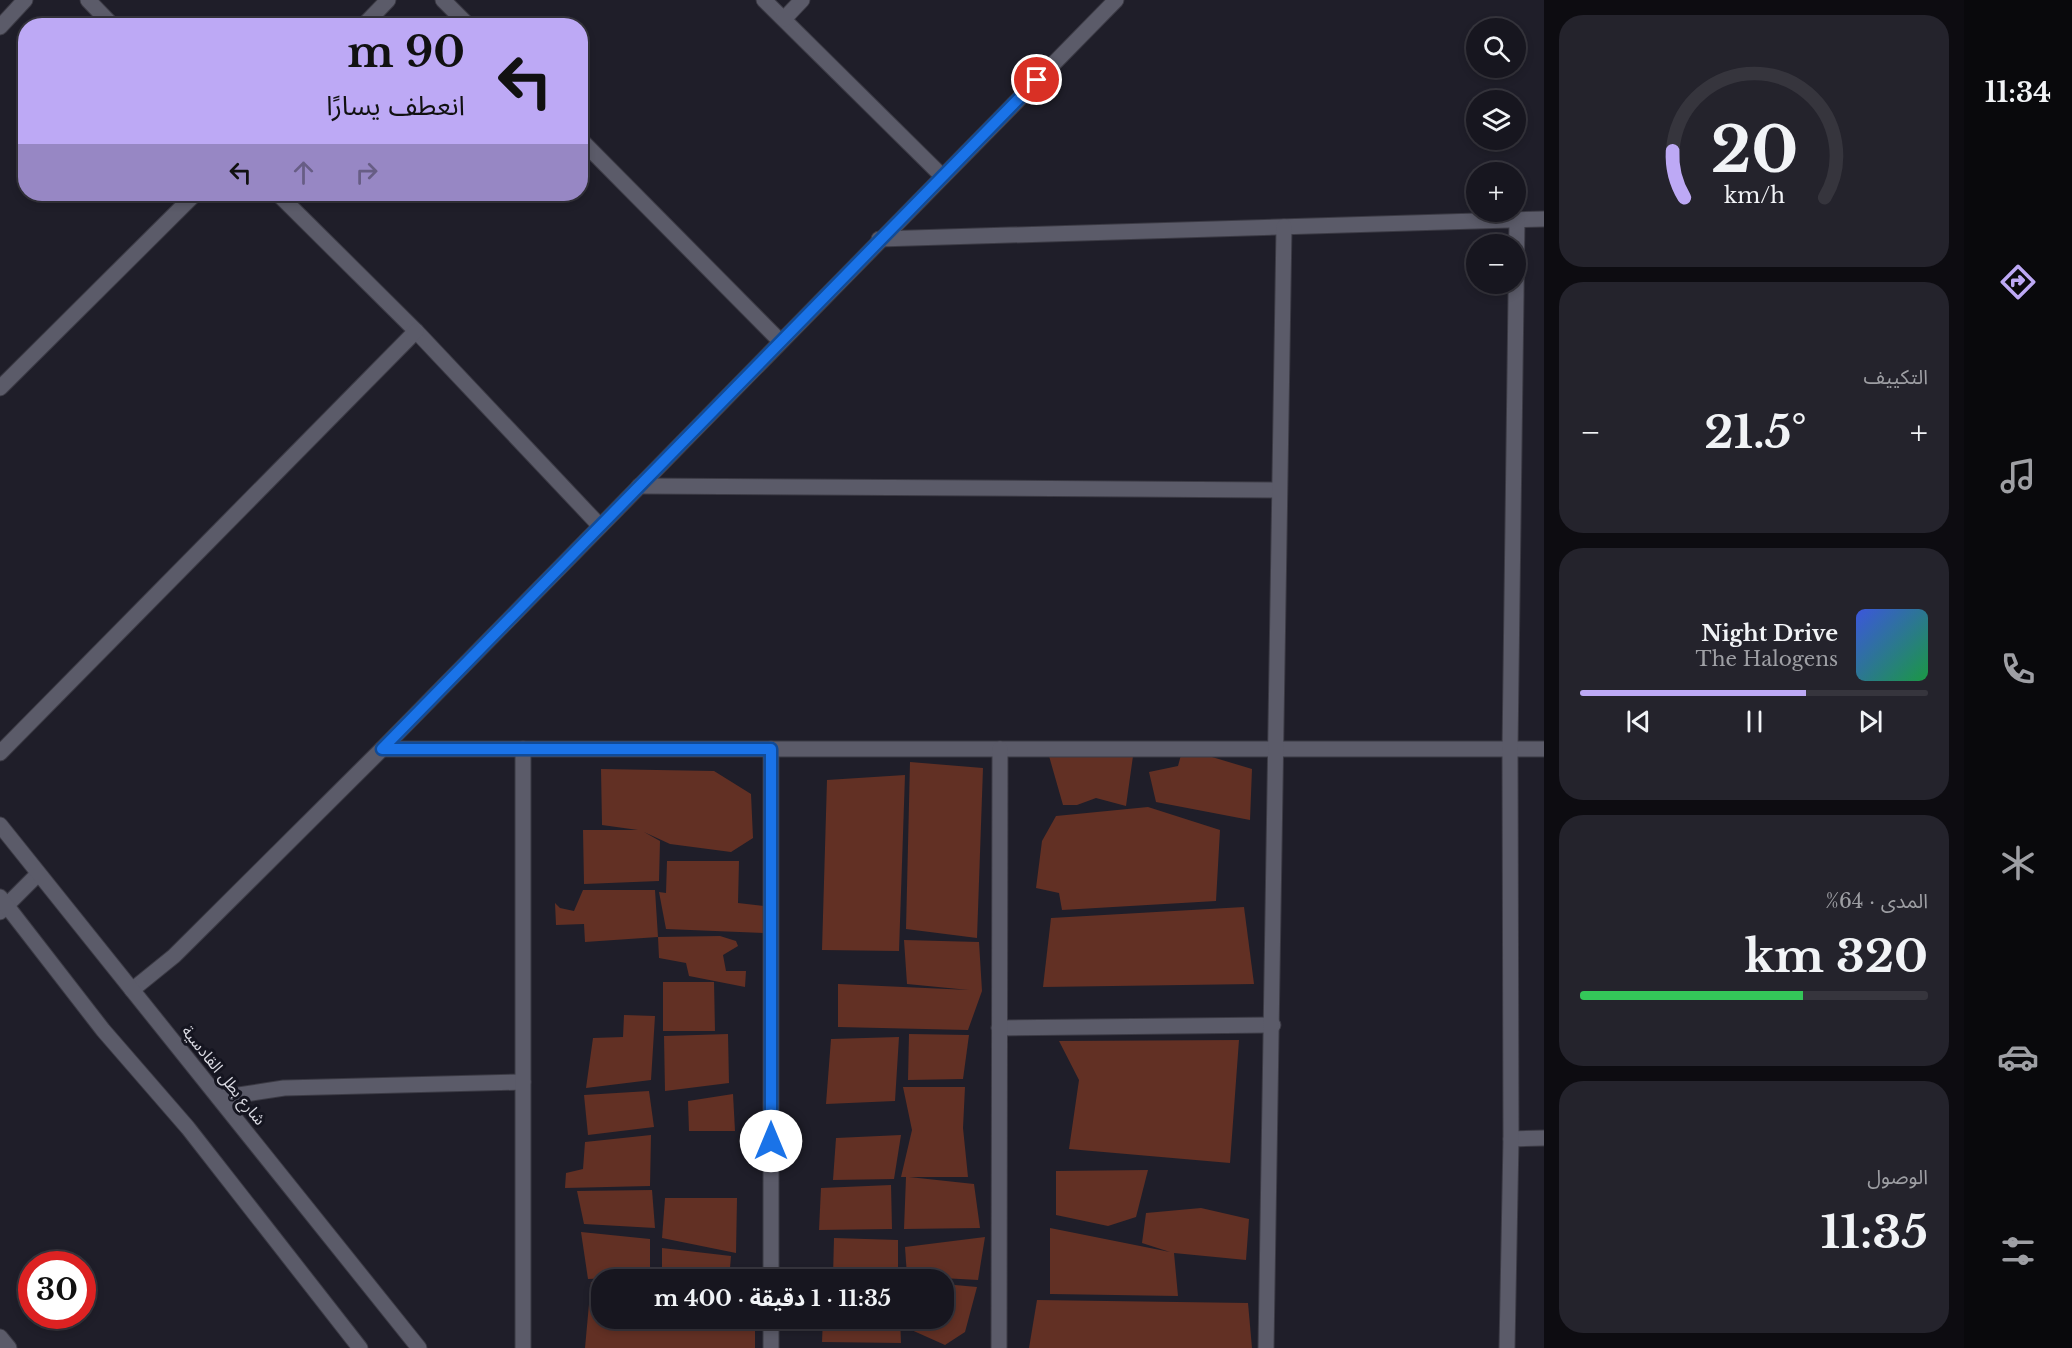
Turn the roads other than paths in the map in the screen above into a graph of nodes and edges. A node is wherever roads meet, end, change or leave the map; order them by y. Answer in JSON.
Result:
{"nodes":[{"id":1,"x":25,"y":0,"type":"edge"},
{"id":2,"x":88,"y":0,"type":"edge"},
{"id":3,"x":388,"y":0,"type":"edge"},
{"id":4,"x":443,"y":0,"type":"edge"},
{"id":5,"x":764,"y":0,"type":"edge"},
{"id":6,"x":801,"y":0,"type":"edge"},
{"id":7,"x":1116,"y":0,"type":"edge"},
{"id":8,"x":105,"y":18,"type":"edge"},
{"id":9,"x":371,"y":18,"type":"edge"},
{"id":10,"x":461,"y":18,"type":"edge"},
{"id":11,"x":784,"y":19,"type":"junction"},
{"id":12,"x":0,"y":27,"type":"edge"},
{"id":13,"x":588,"y":147,"type":"edge"},
{"id":14,"x":942,"y":176,"type":"junction"},
{"id":15,"x":188,"y":201,"type":"edge"},
{"id":16,"x":285,"y":201,"type":"edge"},
{"id":17,"x":1544,"y":219,"type":"edge"},
{"id":18,"x":1526,"y":220,"type":"edge"},
{"id":19,"x":1466,"y":222,"type":"edge"},
{"id":20,"x":1517,"y":222,"type":"edge"},
{"id":21,"x":1284,"y":227,"type":"junction"},
{"id":22,"x":879,"y":239,"type":"junction"},
{"id":23,"x":416,"y":331,"type":"junction"},
{"id":24,"x":780,"y":341,"type":"junction"},
{"id":25,"x":0,"y":388,"type":"edge"},
{"id":26,"x":639,"y":486,"type":"junction"},
{"id":27,"x":1278,"y":490,"type":"junction"},
{"id":28,"x":600,"y":526,"type":"junction"},
{"id":29,"x":382,"y":749,"type":"junction"},
{"id":30,"x":523,"y":749,"type":"junction"},
{"id":31,"x":771,"y":749,"type":"junction"},
{"id":32,"x":1000,"y":749,"type":"junction"},
{"id":33,"x":1278,"y":749,"type":"junction"},
{"id":34,"x":1510,"y":749,"type":"junction"},
{"id":35,"x":1544,"y":749,"type":"edge"},
{"id":36,"x":0,"y":753,"type":"edge"},
{"id":37,"x":0,"y":825,"type":"edge"},
{"id":38,"x":38,"y":874,"type":"junction"},
{"id":39,"x":2,"y":905,"type":"edge"},
{"id":40,"x":132,"y":990,"type":"junction"},
{"id":41,"x":1273,"y":1025,"type":"junction"},
{"id":42,"x":999,"y":1028,"type":"junction"},
{"id":43,"x":523,"y":1082,"type":"junction"},
{"id":44,"x":219,"y":1098,"type":"junction"},
{"id":45,"x":1544,"y":1138,"type":"edge"},
{"id":46,"x":1511,"y":1139,"type":"junction"},
{"id":47,"x":771,"y":1269,"type":"edge"},
{"id":48,"x":771,"y":1329,"type":"edge"},
{"id":49,"x":0,"y":1337,"type":"edge"},
{"id":50,"x":9,"y":1348,"type":"edge"},
{"id":51,"x":360,"y":1348,"type":"edge"},
{"id":52,"x":419,"y":1348,"type":"edge"},
{"id":53,"x":523,"y":1348,"type":"edge"},
{"id":54,"x":771,"y":1348,"type":"edge"},
{"id":55,"x":999,"y":1348,"type":"edge"},
{"id":56,"x":1266,"y":1348,"type":"edge"},
{"id":57,"x":1507,"y":1348,"type":"edge"}],
"edges":[{"from":1,"to":12,"type":"street"},
{"from":2,"to":8,"type":"street"},
{"from":3,"to":9,"type":"street"},
{"from":4,"to":10,"type":"street"},
{"from":5,"to":11,"type":"street"},
{"from":6,"to":11,"type":"street"},
{"from":7,"to":14,"type":"street"},
{"from":11,"to":14,"type":"street"},
{"from":13,"to":24,"type":"street"},
{"from":14,"to":22,"type":"street"},
{"from":15,"to":25,"type":"street"},
{"from":16,"to":23,"type":"street"},
{"from":17,"to":18,"type":"street"},
{"from":19,"to":21,"type":"street"},
{"from":20,"to":34,"type":"street"},
{"from":21,"to":22,"type":"street"},
{"from":21,"to":27,"type":"street"},
{"from":22,"to":24,"type":"street"},
{"from":23,"to":28,"type":"street"},
{"from":23,"to":36,"type":"street"},
{"from":24,"to":26,"type":"street"},
{"from":26,"to":27,"type":"street"},
{"from":26,"to":28,"type":"street"},
{"from":27,"to":33,"type":"street"},
{"from":28,"to":29,"type":"street"},
{"from":29,"to":30,"type":"street"},
{"from":29,"to":40,"type":"street"},
{"from":30,"to":31,"type":"street"},
{"from":30,"to":43,"type":"street"},
{"from":31,"to":32,"type":"street"},
{"from":31,"to":47,"type":"street"},
{"from":32,"to":33,"type":"street"},
{"from":32,"to":42,"type":"street"},
{"from":33,"to":34,"type":"street"},
{"from":33,"to":41,"type":"street"},
{"from":34,"to":35,"type":"street"},
{"from":34,"to":46,"type":"street"},
{"from":37,"to":38,"type":"street","name":"شارع بطل القادسية"},
{"from":38,"to":39,"type":"street"},
{"from":38,"to":40,"type":"street","name":"شارع بطل القادسية"},
{"from":39,"to":51,"type":"street"},
{"from":40,"to":44,"type":"street","name":"شارع بطل القادسية"},
{"from":41,"to":42,"type":"street"},
{"from":41,"to":56,"type":"street"},
{"from":42,"to":55,"type":"street"},
{"from":43,"to":44,"type":"street"},
{"from":43,"to":53,"type":"street"},
{"from":44,"to":52,"type":"street","name":"شارع بطل القادسية"},
{"from":45,"to":46,"type":"street"},
{"from":46,"to":57,"type":"street"},
{"from":48,"to":54,"type":"street"},
{"from":49,"to":50,"type":"street"}]}
